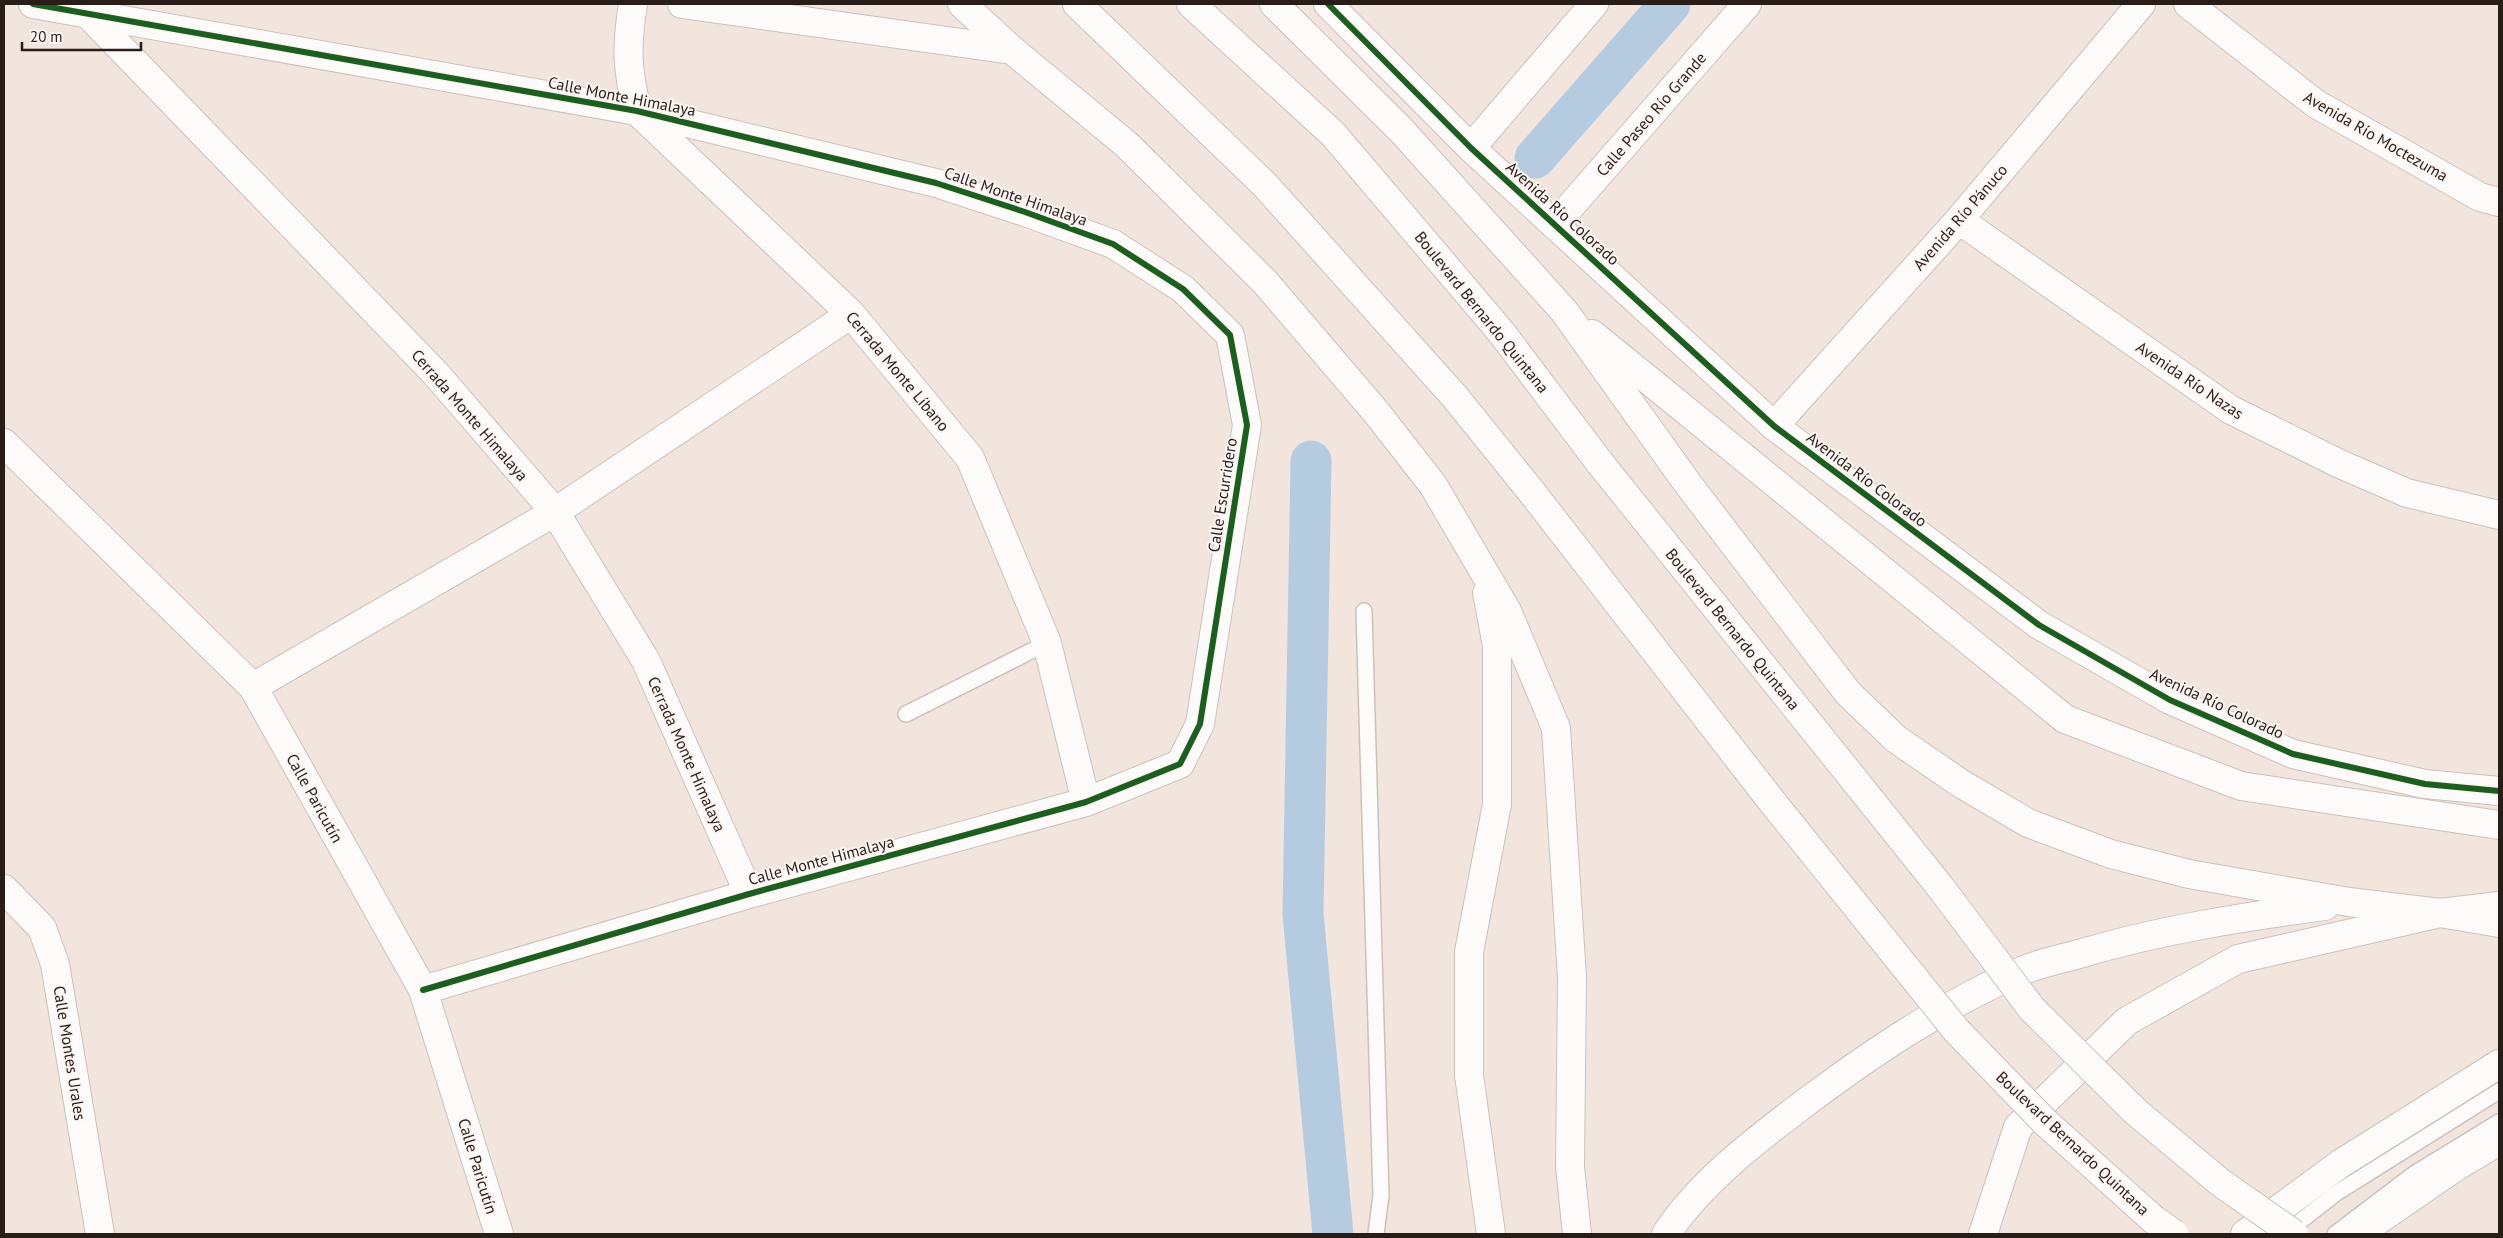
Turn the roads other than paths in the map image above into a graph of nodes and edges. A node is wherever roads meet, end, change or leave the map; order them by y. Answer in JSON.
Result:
{"nodes":[{"id":1,"x":33,"y":4,"type":"edge"},
{"id":2,"x":632,"y":4,"type":"edge"},
{"id":3,"x":682,"y":4,"type":"edge"},
{"id":4,"x":962,"y":4,"type":"edge"},
{"id":5,"x":1077,"y":4,"type":"edge"},
{"id":6,"x":1191,"y":4,"type":"edge"},
{"id":7,"x":1274,"y":4,"type":"edge"},
{"id":8,"x":1328,"y":4,"type":"edge"},
{"id":9,"x":1594,"y":4,"type":"edge"},
{"id":10,"x":1747,"y":4,"type":"edge"},
{"id":11,"x":2141,"y":4,"type":"edge"},
{"id":12,"x":2188,"y":4,"type":"edge"},
{"id":13,"x":86,"y":12,"type":"junction"},
{"id":14,"x":1012,"y":50,"type":"junction"},
{"id":15,"x":637,"y":111,"type":"junction"},
{"id":16,"x":1471,"y":148,"type":"junction"},
{"id":17,"x":2499,"y":202,"type":"edge"},
{"id":18,"x":1959,"y":220,"type":"junction"},
{"id":19,"x":1555,"y":224,"type":"junction"},
{"id":20,"x":1184,"y":289,"type":"joint"},
{"id":21,"x":1564,"y":311,"type":"junction"},
{"id":22,"x":851,"y":314,"type":"junction"},
{"id":23,"x":1774,"y":426,"type":"junction"},
{"id":24,"x":4,"y":443,"type":"edge"},
{"id":25,"x":555,"y":512,"type":"junction"},
{"id":26,"x":2499,"y":515,"type":"edge"},
{"id":27,"x":1482,"y":570,"type":"junction"},
{"id":28,"x":1364,"y":611,"type":"dead end"},
{"id":29,"x":1047,"y":643,"type":"junction"},
{"id":30,"x":253,"y":687,"type":"junction"},
{"id":31,"x":906,"y":714,"type":"dead end"},
{"id":32,"x":1200,"y":724,"type":"joint"},
{"id":33,"x":2499,"y":791,"type":"edge"},
{"id":34,"x":1086,"y":802,"type":"junction"},
{"id":35,"x":2499,"y":825,"type":"edge"},
{"id":36,"x":4,"y":889,"type":"edge"},
{"id":37,"x":749,"y":894,"type":"junction"},
{"id":38,"x":2349,"y":902,"type":"junction"},
{"id":39,"x":2499,"y":906,"type":"edge"},
{"id":40,"x":2440,"y":913,"type":"junction"},
{"id":41,"x":2499,"y":923,"type":"edge"},
{"id":42,"x":423,"y":990,"type":"junction"},
{"id":43,"x":2499,"y":1064,"type":"edge"},
{"id":44,"x":2499,"y":1091,"type":"edge"},
{"id":45,"x":2499,"y":1122,"type":"edge"},
{"id":46,"x":2499,"y":1141,"type":"edge"},
{"id":47,"x":100,"y":1234,"type":"edge"},
{"id":48,"x":499,"y":1234,"type":"edge"},
{"id":49,"x":1376,"y":1234,"type":"edge"},
{"id":50,"x":1491,"y":1234,"type":"edge"},
{"id":51,"x":1576,"y":1234,"type":"edge"},
{"id":52,"x":1666,"y":1234,"type":"edge"},
{"id":53,"x":1983,"y":1234,"type":"edge"},
{"id":54,"x":2174,"y":1234,"type":"edge"},
{"id":55,"x":2245,"y":1234,"type":"edge"},
{"id":56,"x":2284,"y":1234,"type":"edge"},
{"id":57,"x":2294,"y":1234,"type":"edge"},
{"id":58,"x":2335,"y":1234,"type":"edge"},
{"id":59,"x":2358,"y":1234,"type":"edge"}],
"edges":[{"from":1,"to":13,"type":"main road","name":"Calle Monte Himalaya"},
{"from":2,"to":15,"type":"main road"},
{"from":3,"to":14,"type":"main road"},
{"from":4,"to":14,"type":"main road"},
{"from":5,"to":54,"type":"main road","name":"Boulevard Bernardo Quintana","bridge":true},
{"from":6,"to":57,"type":"main road","name":"Boulevard Bernardo Quintana","bridge":true},
{"from":7,"to":21,"type":"main road"},
{"from":8,"to":16,"type":"main road","name":"Avenida Río Colorado"},
{"from":9,"to":16,"type":"main road"},
{"from":10,"to":19,"type":"main road","name":"Calle Paseo Río Grande"},
{"from":11,"to":18,"type":"main road","name":"Avenida Río Pánuco"},
{"from":12,"to":17,"type":"main road","name":"Avenida Río Moctezuma"},
{"from":13,"to":15,"type":"main road","name":"Calle Monte Himalaya"},
{"from":13,"to":25,"type":"main road","name":"Cerrada Monte Himalaya"},
{"from":14,"to":27,"type":"main road"},
{"from":15,"to":20,"type":"main road","name":"Calle Monte Himalaya"},
{"from":15,"to":22,"type":"main road","name":"Cerrada Monte Líbano"},
{"from":16,"to":19,"type":"main road","name":"Avenida Río Colorado"},
{"from":18,"to":23,"type":"main road","name":"Avenida Río Pánuco"},
{"from":18,"to":26,"type":"main road","name":"Avenida Río Nazas"},
{"from":19,"to":23,"type":"main road","name":"Avenida Río Colorado"},
{"from":20,"to":32,"type":"main road","name":"Calle Escurridero"},
{"from":21,"to":35,"type":"main road"},
{"from":21,"to":38,"type":"main road"},
{"from":22,"to":25,"type":"main road"},
{"from":22,"to":29,"type":"main road","name":"Cerrada Monte Líbano"},
{"from":23,"to":33,"type":"main road","name":"Avenida Río Colorado"},
{"from":24,"to":30,"type":"main road","name":"Calle Paricutín"},
{"from":25,"to":30,"type":"main road"},
{"from":25,"to":37,"type":"main road","name":"Cerrada Monte Himalaya"},
{"from":27,"to":50,"type":"main road"},
{"from":27,"to":51,"type":"main road"},
{"from":28,"to":49,"type":"lane"},
{"from":29,"to":31,"type":"lane"},
{"from":29,"to":34,"type":"main road","name":"Cerrada Monte Líbano"},
{"from":30,"to":42,"type":"main road","name":"Calle Paricutín"},
{"from":32,"to":34,"type":"main road","name":"Calle Monte Himalaya"},
{"from":34,"to":37,"type":"main road","name":"Calle Monte Himalaya"},
{"from":36,"to":47,"type":"main road","name":"Calle Montes Urales"},
{"from":37,"to":42,"type":"main road","name":"Calle Monte Himalaya"},
{"from":38,"to":40,"type":"main road"},
{"from":38,"to":52,"type":"main road"},
{"from":39,"to":40,"type":"main road"},
{"from":40,"to":41,"type":"main road"},
{"from":40,"to":53,"type":"main road"},
{"from":42,"to":48,"type":"main road","name":"Calle Paricutín"},
{"from":43,"to":55,"type":"main road"},
{"from":44,"to":56,"type":"lane"},
{"from":45,"to":58,"type":"lane"},
{"from":46,"to":59,"type":"main road"}]}
